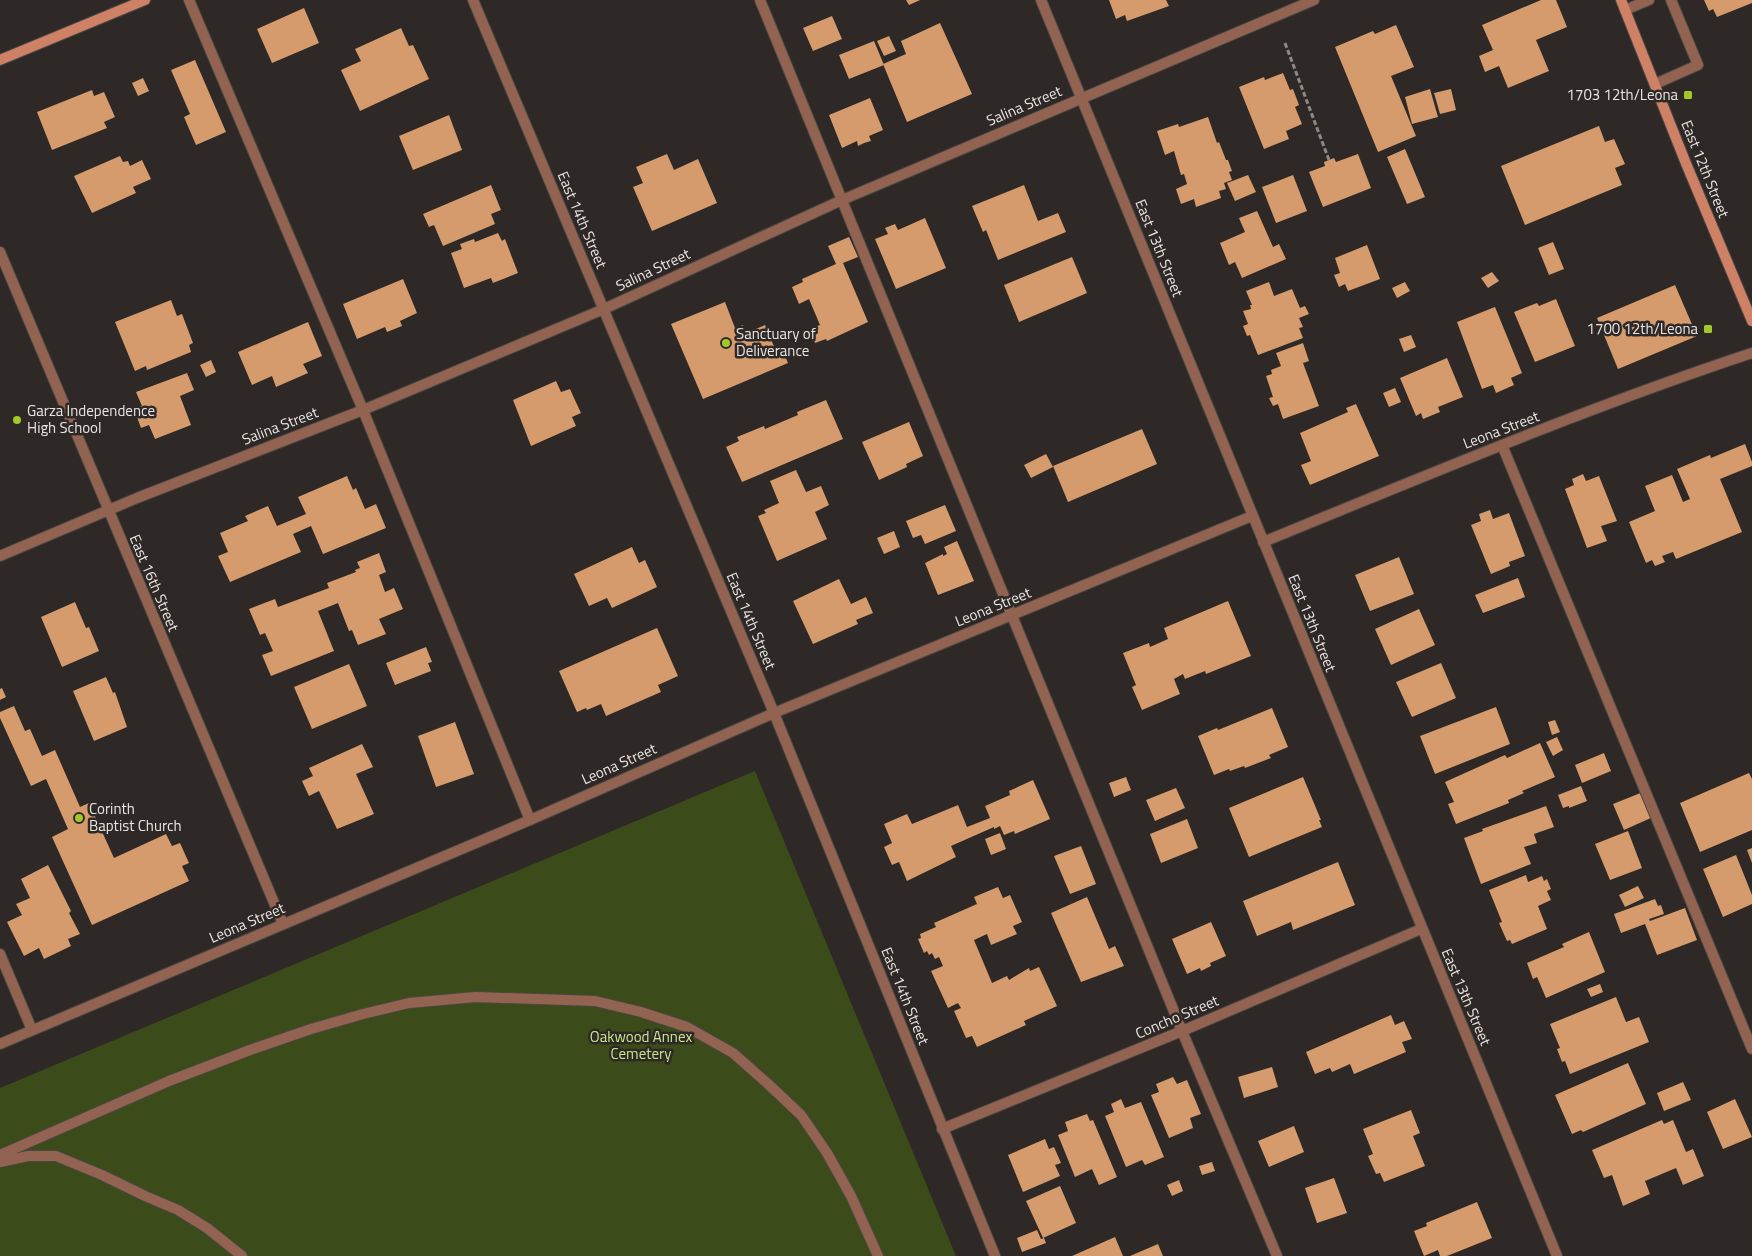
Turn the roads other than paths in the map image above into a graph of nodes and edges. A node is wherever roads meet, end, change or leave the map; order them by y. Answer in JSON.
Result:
{"nodes":[{"id":1,"x":145,"y":0,"type":"edge"},
{"id":2,"x":189,"y":0,"type":"edge"},
{"id":3,"x":473,"y":0,"type":"edge"},
{"id":4,"x":760,"y":0,"type":"edge"},
{"id":5,"x":1041,"y":0,"type":"edge"},
{"id":6,"x":1314,"y":0,"type":"edge"},
{"id":7,"x":1621,"y":0,"type":"edge"},
{"id":8,"x":1649,"y":0,"type":"edge"},
{"id":9,"x":1671,"y":0,"type":"edge"},
{"id":10,"x":1625,"y":10,"type":"junction"},
{"id":11,"x":0,"y":60,"type":"edge"},
{"id":12,"x":1655,"y":84,"type":"junction"},
{"id":13,"x":1082,"y":98,"type":"junction"},
{"id":14,"x":842,"y":200,"type":"junction"},
{"id":15,"x":0,"y":252,"type":"edge"},
{"id":16,"x":604,"y":309,"type":"junction"},
{"id":17,"x":1752,"y":321,"type":"edge"},
{"id":18,"x":1752,"y":353,"type":"edge"},
{"id":19,"x":363,"y":410,"type":"junction"},
{"id":20,"x":1502,"y":445,"type":"junction"},
{"id":21,"x":108,"y":510,"type":"junction"},
{"id":22,"x":1252,"y":516,"type":"junction"},
{"id":23,"x":1263,"y":542,"type":"junction"},
{"id":24,"x":0,"y":556,"type":"edge"},
{"id":25,"x":1012,"y":616,"type":"junction"},
{"id":26,"x":774,"y":713,"type":"junction"},
{"id":27,"x":530,"y":820,"type":"junction"},
{"id":28,"x":283,"y":924,"type":"junction"},
{"id":29,"x":1421,"y":929,"type":"junction"},
{"id":30,"x":0,"y":954,"type":"edge"},
{"id":31,"x":32,"y":1030,"type":"junction"},
{"id":32,"x":1182,"y":1031,"type":"junction"},
{"id":33,"x":0,"y":1044,"type":"edge"},
{"id":34,"x":1752,"y":1049,"type":"edge"},
{"id":35,"x":942,"y":1129,"type":"junction"},
{"id":36,"x":0,"y":1155,"type":"edge"},
{"id":37,"x":0,"y":1162,"type":"edge"},
{"id":38,"x":242,"y":1256,"type":"edge"},
{"id":39,"x":878,"y":1256,"type":"edge"},
{"id":40,"x":995,"y":1256,"type":"edge"},
{"id":41,"x":1277,"y":1256,"type":"edge"},
{"id":42,"x":1557,"y":1256,"type":"edge"}],
"edges":[{"from":1,"to":11,"type":"street"},
{"from":2,"to":19,"type":"street"},
{"from":3,"to":16,"type":"street","name":"East 14th Street"},
{"from":4,"to":14,"type":"street"},
{"from":5,"to":13,"type":"street","name":"East 13th Street"},
{"from":6,"to":13,"type":"street","name":"Salina Street"},
{"from":7,"to":10,"type":"street","name":"East 12th Street"},
{"from":8,"to":10,"type":"street"},
{"from":9,"to":12,"type":"street"},
{"from":10,"to":12,"type":"street","name":"East 12th Street"},
{"from":12,"to":17,"type":"street","name":"East 12th Street"},
{"from":13,"to":14,"type":"street","name":"Salina Street"},
{"from":13,"to":22,"type":"street","name":"East 13th Street"},
{"from":14,"to":16,"type":"street","name":"Salina Street"},
{"from":14,"to":25,"type":"street"},
{"from":15,"to":21,"type":"street","name":"East 16th Street"},
{"from":16,"to":19,"type":"street","name":"Salina Street"},
{"from":16,"to":26,"type":"street","name":"East 14th Street"},
{"from":18,"to":20,"type":"street","name":"Leona Street"},
{"from":19,"to":21,"type":"street","name":"Salina Street"},
{"from":19,"to":27,"type":"street"},
{"from":20,"to":23,"type":"street","name":"Leona Street"},
{"from":20,"to":34,"type":"street"},
{"from":21,"to":24,"type":"street","name":"Salina Street"},
{"from":21,"to":28,"type":"street","name":"East 16th Street"},
{"from":22,"to":23,"type":"street","name":"East 13th Street"},
{"from":22,"to":25,"type":"street","name":"Leona Street"},
{"from":23,"to":29,"type":"street","name":"East 13th Street"},
{"from":25,"to":26,"type":"street","name":"Leona Street"},
{"from":25,"to":32,"type":"street"},
{"from":26,"to":27,"type":"street","name":"Leona Street"},
{"from":26,"to":35,"type":"street","name":"East 14th Street"},
{"from":27,"to":28,"type":"street","name":"Leona Street"},
{"from":28,"to":31,"type":"street","name":"Leona Street"},
{"from":29,"to":32,"type":"street","name":"Concho Street"},
{"from":29,"to":42,"type":"street","name":"East 13th Street"},
{"from":30,"to":31,"type":"street"},
{"from":31,"to":33,"type":"street","name":"Leona Street"},
{"from":32,"to":35,"type":"street","name":"Concho Street"},
{"from":32,"to":41,"type":"street"},
{"from":35,"to":40,"type":"street","name":"East 14th Street"},
{"from":36,"to":39,"type":"street"},
{"from":37,"to":38,"type":"street"}]}
